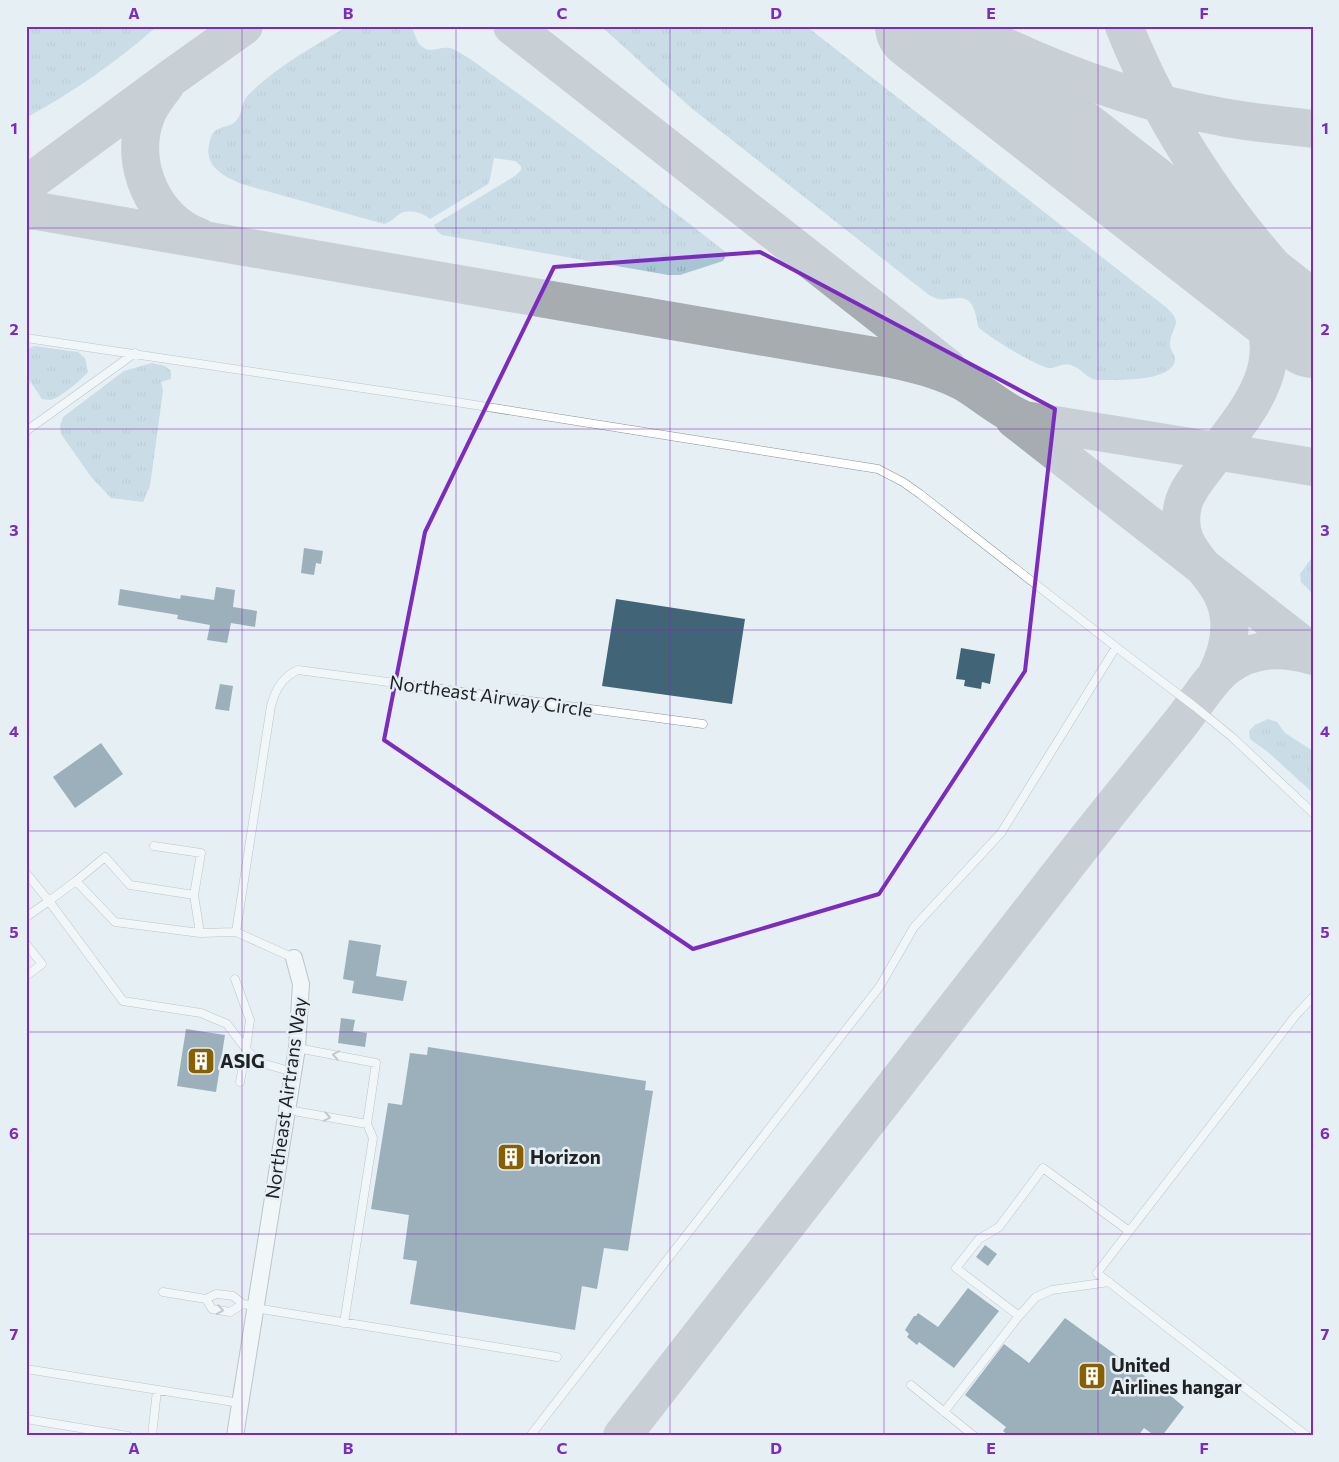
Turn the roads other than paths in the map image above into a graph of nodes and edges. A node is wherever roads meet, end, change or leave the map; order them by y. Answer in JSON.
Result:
{"nodes":[{"id":1,"x":26,"y":338,"type":"edge"},
{"id":2,"x":135,"y":353,"type":"junction"},
{"id":3,"x":26,"y":431,"type":"edge"},
{"id":4,"x":1116,"y":647,"type":"junction"},
{"id":5,"x":703,"y":724,"type":"dead end"},
{"id":6,"x":1313,"y":813,"type":"edge"},
{"id":7,"x":154,"y":846,"type":"dead end"},
{"id":8,"x":26,"y":873,"type":"edge"},
{"id":9,"x":76,"y":881,"type":"junction"},
{"id":10,"x":194,"y":895,"type":"junction"},
{"id":11,"x":50,"y":901,"type":"junction"},
{"id":12,"x":26,"y":917,"type":"edge"},
{"id":13,"x":236,"y":932,"type":"junction"},
{"id":14,"x":200,"y":934,"type":"junction"},
{"id":15,"x":26,"y":944,"type":"edge"},
{"id":16,"x":294,"y":958,"type":"joint"},
{"id":17,"x":26,"y":976,"type":"edge"},
{"id":18,"x":235,"y":979,"type":"dead end"},
{"id":19,"x":1313,"y":996,"type":"edge"},
{"id":20,"x":297,"y":1048,"type":"junction"},
{"id":21,"x":246,"y":1049,"type":"junction"},
{"id":22,"x":293,"y":1072,"type":"junction"},
{"id":23,"x":240,"y":1082,"type":"dead end"},
{"id":24,"x":288,"y":1110,"type":"junction"},
{"id":25,"x":367,"y":1124,"type":"junction"},
{"id":26,"x":1129,"y":1231,"type":"junction"},
{"id":27,"x":1109,"y":1282,"type":"junction"},
{"id":28,"x":164,"y":1292,"type":"dead end"},
{"id":29,"x":206,"y":1299,"type":"junction"},
{"id":30,"x":251,"y":1306,"type":"junction"},
{"id":31,"x":1019,"y":1316,"type":"junction"},
{"id":32,"x":344,"y":1323,"type":"junction"},
{"id":33,"x":556,"y":1357,"type":"dead end"},
{"id":34,"x":26,"y":1369,"type":"edge"},
{"id":35,"x":911,"y":1385,"type":"dead end"},
{"id":36,"x":157,"y":1390,"type":"junction"},
{"id":37,"x":240,"y":1403,"type":"junction"},
{"id":38,"x":944,"y":1412,"type":"junction"},
{"id":39,"x":26,"y":1419,"type":"edge"},
{"id":40,"x":128,"y":1436,"type":"edge"},
{"id":41,"x":152,"y":1436,"type":"edge"},
{"id":42,"x":235,"y":1436,"type":"edge"},
{"id":43,"x":530,"y":1436,"type":"edge"},
{"id":44,"x":974,"y":1436,"type":"edge"},
{"id":45,"x":1307,"y":1436,"type":"edge"}],
"edges":[{"from":1,"to":2,"type":"lane"},
{"from":2,"to":3,"type":"lane"},
{"from":2,"to":4,"type":"lane"},
{"from":4,"to":6,"type":"lane"},
{"from":4,"to":43,"type":"lane"},
{"from":5,"to":13,"type":"lane","name":"Northeast Airway Circle"},
{"from":7,"to":10,"type":"lane"},
{"from":8,"to":11,"type":"lane"},
{"from":9,"to":10,"type":"lane"},
{"from":9,"to":11,"type":"lane"},
{"from":9,"to":14,"type":"lane"},
{"from":10,"to":14,"type":"lane"},
{"from":11,"to":12,"type":"lane"},
{"from":11,"to":21,"type":"lane"},
{"from":13,"to":14,"type":"lane"},
{"from":13,"to":16,"type":"lane","name":"Northeast Airtrans Way"},
{"from":15,"to":17,"type":"lane"},
{"from":16,"to":20,"type":"street","name":"Northeast Airtrans Way"},
{"from":18,"to":21,"type":"lane"},
{"from":19,"to":26,"type":"lane"},
{"from":20,"to":22,"type":"street","name":"Northeast Airtrans Way"},
{"from":25,"to":20,"type":"lane","one_way":true},
{"from":21,"to":22,"type":"lane"},
{"from":21,"to":23,"type":"lane"},
{"from":22,"to":24,"type":"street","name":"Northeast Airtrans Way"},
{"from":24,"to":25,"type":"lane","one_way":true},
{"from":24,"to":30,"type":"street","name":"Northeast Airtrans Way"},
{"from":25,"to":32,"type":"lane"},
{"from":26,"to":27,"type":"lane"},
{"from":26,"to":31,"type":"lane"},
{"from":27,"to":31,"type":"lane"},
{"from":27,"to":45,"type":"lane"},
{"from":28,"to":29,"type":"lane"},
{"from":29,"to":30,"type":"lane"},
{"from":29,"to":30,"type":"lane","one_way":true},
{"from":30,"to":32,"type":"lane"},
{"from":30,"to":37,"type":"street","name":"Northeast Airtrans Way"},
{"from":31,"to":38,"type":"lane"},
{"from":32,"to":33,"type":"lane"},
{"from":34,"to":36,"type":"lane"},
{"from":35,"to":38,"type":"lane"},
{"from":36,"to":37,"type":"lane"},
{"from":36,"to":41,"type":"lane"},
{"from":37,"to":42,"type":"street","name":"Northeast Airtrans Way"},
{"from":38,"to":44,"type":"lane"},
{"from":39,"to":40,"type":"lane"}]}
